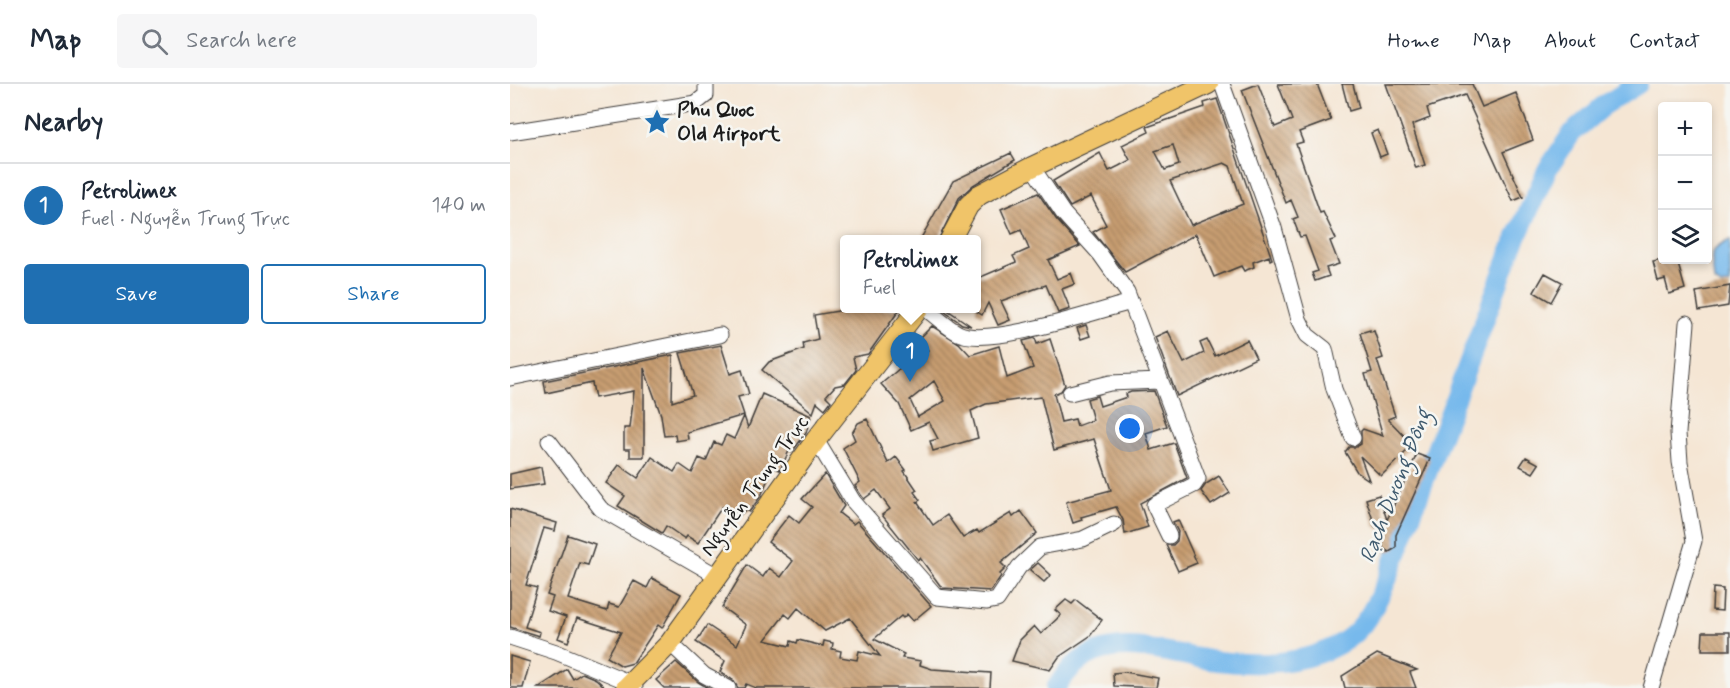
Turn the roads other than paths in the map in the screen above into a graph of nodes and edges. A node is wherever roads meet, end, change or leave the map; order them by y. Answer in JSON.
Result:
{"nodes":[{"id":1,"x":706,"y":84,"type":"edge"},
{"id":2,"x":1208,"y":84,"type":"edge"},
{"id":3,"x":1222,"y":84,"type":"edge"},
{"id":4,"x":510,"y":132,"type":"edge"},
{"id":5,"x":1032,"y":167,"type":"junction"},
{"id":6,"x":953,"y":235,"type":"edge"},
{"id":7,"x":1131,"y":302,"type":"junction"},
{"id":8,"x":916,"y":313,"type":"edge"},
{"id":9,"x":930,"y":313,"type":"edge"},
{"id":10,"x":1687,"y":323,"type":"dead end"},
{"id":11,"x":720,"y":335,"type":"dead end"},
{"id":12,"x":510,"y":378,"type":"edge"},
{"id":13,"x":1160,"y":381,"type":"junction"},
{"id":14,"x":1070,"y":393,"type":"dead end"},
{"id":15,"x":1353,"y":438,"type":"dead end"},
{"id":16,"x":816,"y":440,"type":"junction"},
{"id":17,"x":549,"y":441,"type":"dead end"},
{"id":18,"x":1114,"y":525,"type":"dead end"},
{"id":19,"x":1169,"y":536,"type":"dead end"},
{"id":20,"x":719,"y":577,"type":"junction"},
{"id":21,"x":510,"y":637,"type":"edge"},
{"id":22,"x":670,"y":643,"type":"junction"},
{"id":23,"x":631,"y":687,"type":"edge"},
{"id":24,"x":728,"y":688,"type":"edge"},
{"id":25,"x":1652,"y":688,"type":"edge"}],
"edges":[{"from":1,"to":4,"type":"street"},
{"from":2,"to":5,"type":"main road"},
{"from":3,"to":15,"type":"street"},
{"from":5,"to":6,"type":"main road"},
{"from":5,"to":7,"type":"street"},
{"from":7,"to":9,"type":"street"},
{"from":7,"to":13,"type":"street"},
{"from":8,"to":16,"type":"main road","name":"Nguyễn Trung Trực"},
{"from":10,"to":25,"type":"street"},
{"from":11,"to":12,"type":"street"},
{"from":13,"to":14,"type":"street"},
{"from":13,"to":19,"type":"street"},
{"from":16,"to":18,"type":"street"},
{"from":16,"to":20,"type":"main road","name":"Nguyễn Trung Trực"},
{"from":17,"to":20,"type":"street"},
{"from":20,"to":22,"type":"main road","name":"Nguyễn Trung Trực"},
{"from":21,"to":23,"type":"street"},
{"from":22,"to":23,"type":"main road","name":"Nguyễn Trung Trực"},
{"from":22,"to":24,"type":"street"}]}
